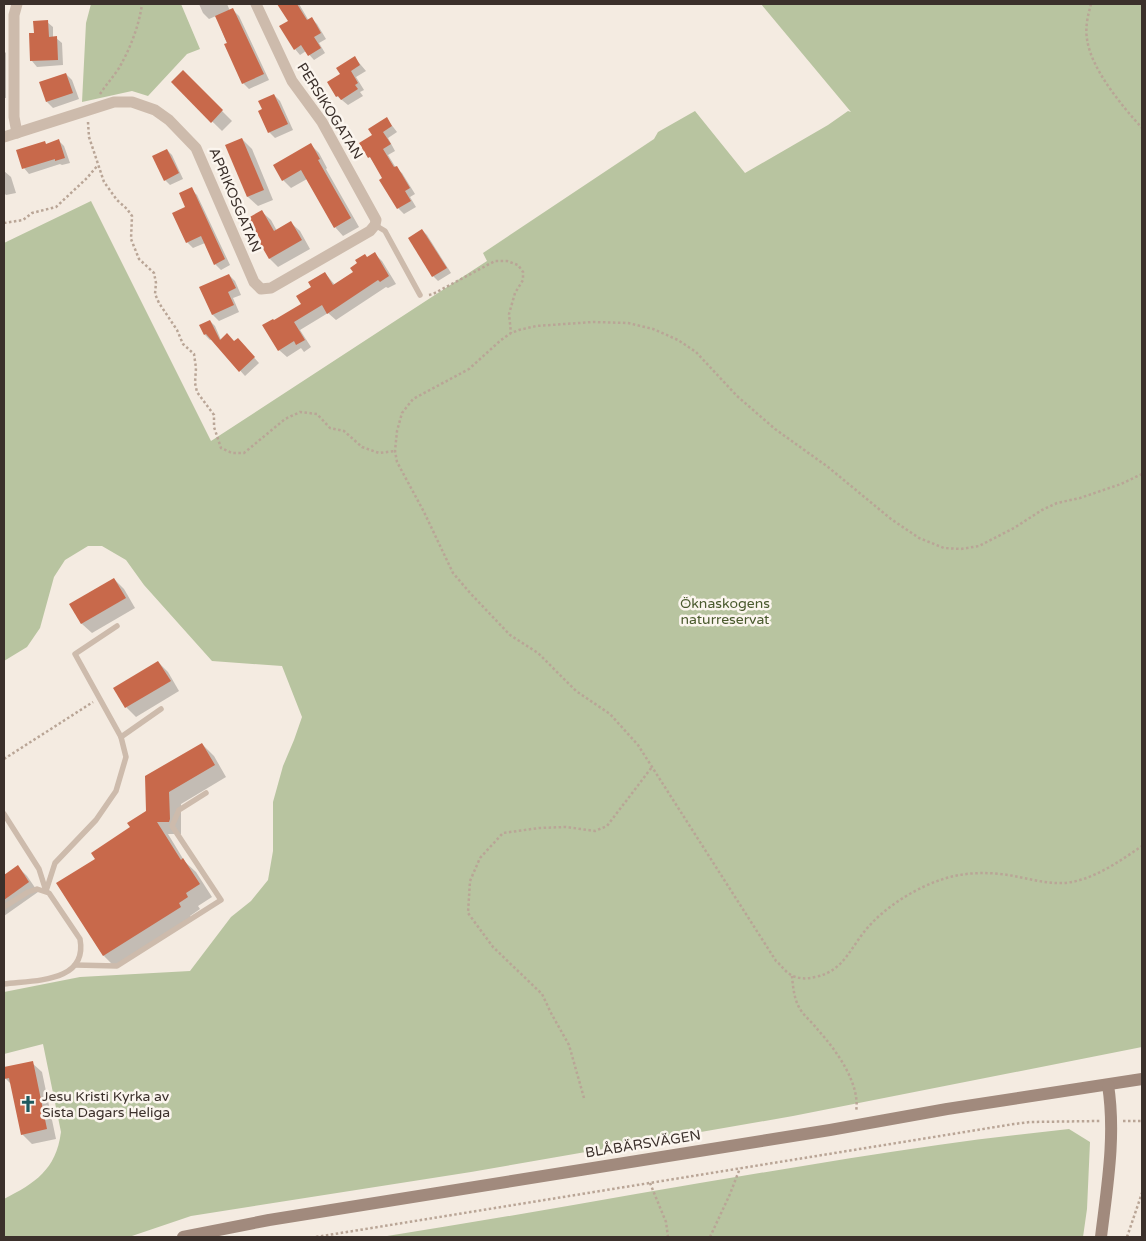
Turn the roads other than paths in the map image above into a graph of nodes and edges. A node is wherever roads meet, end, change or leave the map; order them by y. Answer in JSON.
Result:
{"nodes":[{"id":1,"x":17,"y":4,"type":"edge"},
{"id":2,"x":256,"y":4,"type":"edge"},
{"id":3,"x":17,"y":133,"type":"junction"},
{"id":4,"x":4,"y":137,"type":"edge"},
{"id":5,"x":373,"y":228,"type":"junction"},
{"id":6,"x":420,"y":295,"type":"road end"},
{"id":7,"x":117,"y":626,"type":"dead end"},
{"id":8,"x":161,"y":709,"type":"dead end"},
{"id":9,"x":121,"y":736,"type":"junction"},
{"id":10,"x":206,"y":793,"type":"dead end"},
{"id":11,"x":4,"y":814,"type":"edge"},
{"id":12,"x":46,"y":892,"type":"junction"},
{"id":13,"x":4,"y":907,"type":"edge"},
{"id":14,"x":75,"y":965,"type":"junction"},
{"id":15,"x":4,"y":984,"type":"edge"},
{"id":16,"x":1142,"y":1079,"type":"edge"},
{"id":17,"x":1108,"y":1085,"type":"junction"},
{"id":18,"x":183,"y":1237,"type":"edge"},
{"id":19,"x":1101,"y":1237,"type":"edge"}],
"edges":[{"from":1,"to":3,"type":"street"},
{"from":2,"to":5,"type":"street","name":"PERSIKOGATAN"},
{"from":3,"to":4,"type":"street","name":"APRIKOSGATAN"},
{"from":3,"to":5,"type":"street","name":"APRIKOSGATAN"},
{"from":5,"to":6,"type":"lane"},
{"from":7,"to":9,"type":"lane"},
{"from":8,"to":9,"type":"lane"},
{"from":9,"to":12,"type":"lane"},
{"from":10,"to":14,"type":"lane"},
{"from":11,"to":12,"type":"lane"},
{"from":12,"to":13,"type":"lane"},
{"from":12,"to":14,"type":"lane"},
{"from":14,"to":15,"type":"lane"},
{"from":16,"to":17,"type":"street","name":"BLÅBÄRSVÄGEN"},
{"from":17,"to":18,"type":"street","name":"BLÅBÄRSVÄGEN"},
{"from":17,"to":19,"type":"street"}]}
